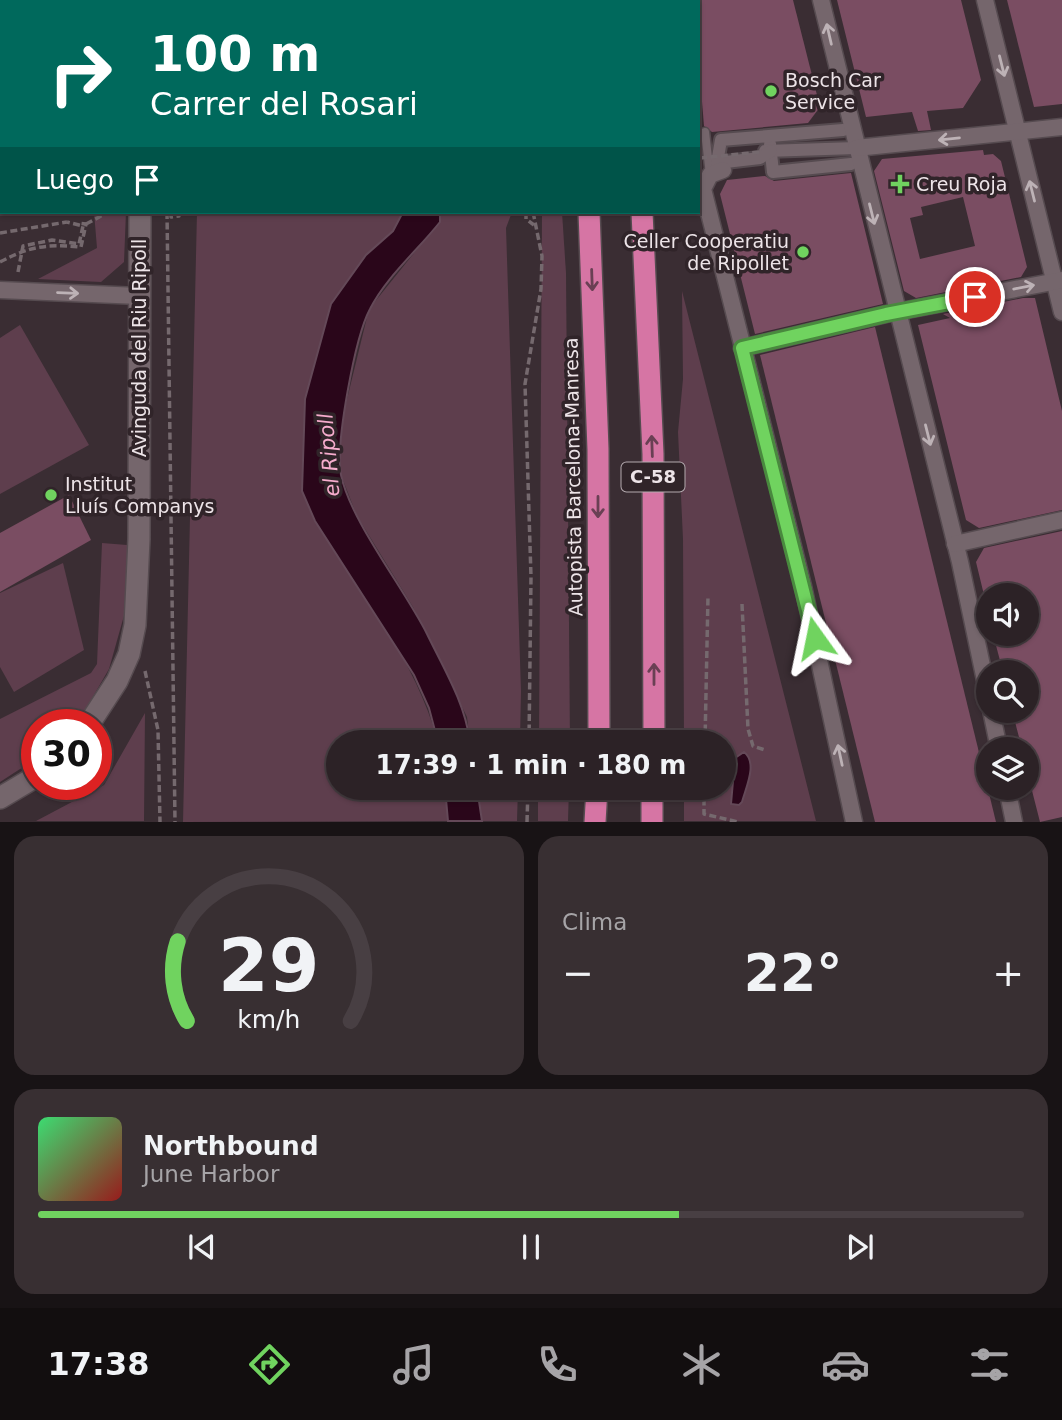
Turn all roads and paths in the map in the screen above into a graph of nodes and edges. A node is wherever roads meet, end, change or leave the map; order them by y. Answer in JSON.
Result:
{"nodes":[{"id":1,"x":821,"y":0,"type":"edge"},
{"id":2,"x":985,"y":0,"type":"edge"},
{"id":3,"x":1062,"y":127,"type":"edge"},
{"id":4,"x":843,"y":130,"type":"dead end"},
{"id":5,"x":705,"y":132,"type":"dead end"},
{"id":6,"x":1017,"y":132,"type":"junction"},
{"id":7,"x":769,"y":136,"type":"junction"},
{"id":8,"x":766,"y":151,"type":"junction"},
{"id":9,"x":854,"y":156,"type":"junction"},
{"id":10,"x":700,"y":158,"type":"dead end"},
{"id":11,"x":717,"y":172,"type":"joint"},
{"id":12,"x":103,"y":214,"type":"edge"},
{"id":13,"x":140,"y":214,"type":"edge"},
{"id":14,"x":169,"y":214,"type":"edge"},
{"id":15,"x":526,"y":214,"type":"edge"},
{"id":16,"x":533,"y":214,"type":"edge"},
{"id":17,"x":589,"y":214,"type":"edge"},
{"id":18,"x":642,"y":214,"type":"edge"},
{"id":19,"x":67,"y":222,"type":"junction"},
{"id":20,"x":86,"y":224,"type":"junction"},
{"id":21,"x":536,"y":227,"type":"junction"},
{"id":22,"x":0,"y":233,"type":"edge"},
{"id":23,"x":22,"y":250,"type":"junction"},
{"id":24,"x":0,"y":262,"type":"edge"},
{"id":25,"x":1058,"y":281,"type":"edge"},
{"id":26,"x":16,"y":283,"type":"dead end"},
{"id":27,"x":0,"y":289,"type":"edge"},
{"id":28,"x":139,"y":296,"type":"junction"},
{"id":29,"x":1062,"y":312,"type":"edge"},
{"id":30,"x":897,"y":313,"type":"junction"},
{"id":31,"x":742,"y":348,"type":"junction"},
{"id":32,"x":1062,"y":520,"type":"edge"},
{"id":33,"x":955,"y":544,"type":"junction"},
{"id":34,"x":708,"y":596,"type":"dead end"},
{"id":35,"x":742,"y":604,"type":"dead end"},
{"id":36,"x":980,"y":660,"type":"edge"},
{"id":37,"x":143,"y":665,"type":"dead end"},
{"id":38,"x":98,"y":709,"type":"edge"},
{"id":39,"x":529,"y":730,"type":"edge"},
{"id":40,"x":599,"y":730,"type":"edge"},
{"id":41,"x":654,"y":730,"type":"edge"},
{"id":42,"x":705,"y":730,"type":"edge"},
{"id":43,"x":765,"y":750,"type":"dead end"},
{"id":44,"x":21,"y":786,"type":"edge"},
{"id":45,"x":0,"y":798,"type":"edge"},
{"id":46,"x":528,"y":800,"type":"edge"},
{"id":47,"x":596,"y":800,"type":"edge"},
{"id":48,"x":652,"y":800,"type":"edge"},
{"id":49,"x":704,"y":800,"type":"edge"},
{"id":50,"x":1010,"y":800,"type":"edge"},
{"id":51,"x":160,"y":821,"type":"edge"},
{"id":52,"x":175,"y":821,"type":"edge"},
{"id":53,"x":527,"y":821,"type":"edge"},
{"id":54,"x":595,"y":821,"type":"edge"},
{"id":55,"x":652,"y":821,"type":"edge"},
{"id":56,"x":738,"y":821,"type":"edge"},
{"id":57,"x":854,"y":821,"type":"edge"},
{"id":58,"x":1014,"y":821,"type":"edge"}],
"edges":[{"from":9,"to":1,"type":"street","one_way":true},
{"from":2,"to":6,"type":"street","one_way":true},
{"from":3,"to":6,"type":"street"},
{"from":4,"to":7,"type":"street"},
{"from":5,"to":11,"type":"lane"},
{"from":6,"to":9,"type":"street","one_way":true},
{"from":25,"to":6,"type":"street","one_way":true},
{"from":7,"to":8,"type":"street"},
{"from":7,"to":8,"type":"street"},
{"from":8,"to":9,"type":"street"},
{"from":8,"to":9,"type":"street"},
{"from":8,"to":10,"type":"path","bridge":true},
{"from":9,"to":30,"type":"street","one_way":true},
{"from":11,"to":31,"type":"street"},
{"from":12,"to":20,"type":"path"},
{"from":13,"to":28,"type":"street","name":"Avinguda del Riu Ripoll"},
{"from":14,"to":52,"type":"path"},
{"from":15,"to":21,"type":"path"},
{"from":16,"to":21,"type":"path"},
{"from":17,"to":40,"type":"highway","name":"Autopista Barcelona-Manresa","number":"C-58","one_way":true},
{"from":41,"to":18,"type":"highway","number":"C-58","one_way":true},
{"from":19,"to":20,"type":"path"},
{"from":19,"to":22,"type":"path"},
{"from":19,"to":23,"type":"path"},
{"from":20,"to":23,"type":"path"},
{"from":21,"to":39,"type":"path"},
{"from":23,"to":24,"type":"path"},
{"from":23,"to":26,"type":"path"},
{"from":25,"to":29,"type":"street"},
{"from":30,"to":25,"type":"street","one_way":true},
{"from":27,"to":28,"type":"street","one_way":true},
{"from":28,"to":38,"type":"street","name":"Avinguda del Riu Ripoll"},
{"from":30,"to":31,"type":"street"},
{"from":30,"to":33,"type":"street","one_way":true},
{"from":57,"to":31,"type":"street","one_way":true},
{"from":32,"to":33,"type":"street"},
{"from":33,"to":36,"type":"street"},
{"from":34,"to":42,"type":"path"},
{"from":35,"to":43,"type":"path"},
{"from":37,"to":51,"type":"path"},
{"from":44,"to":45,"type":"street"},
{"from":46,"to":53,"type":"path"},
{"from":47,"to":54,"type":"highway"},
{"from":48,"to":55,"type":"highway"},
{"from":49,"to":56,"type":"path"},
{"from":50,"to":58,"type":"street"}]}
